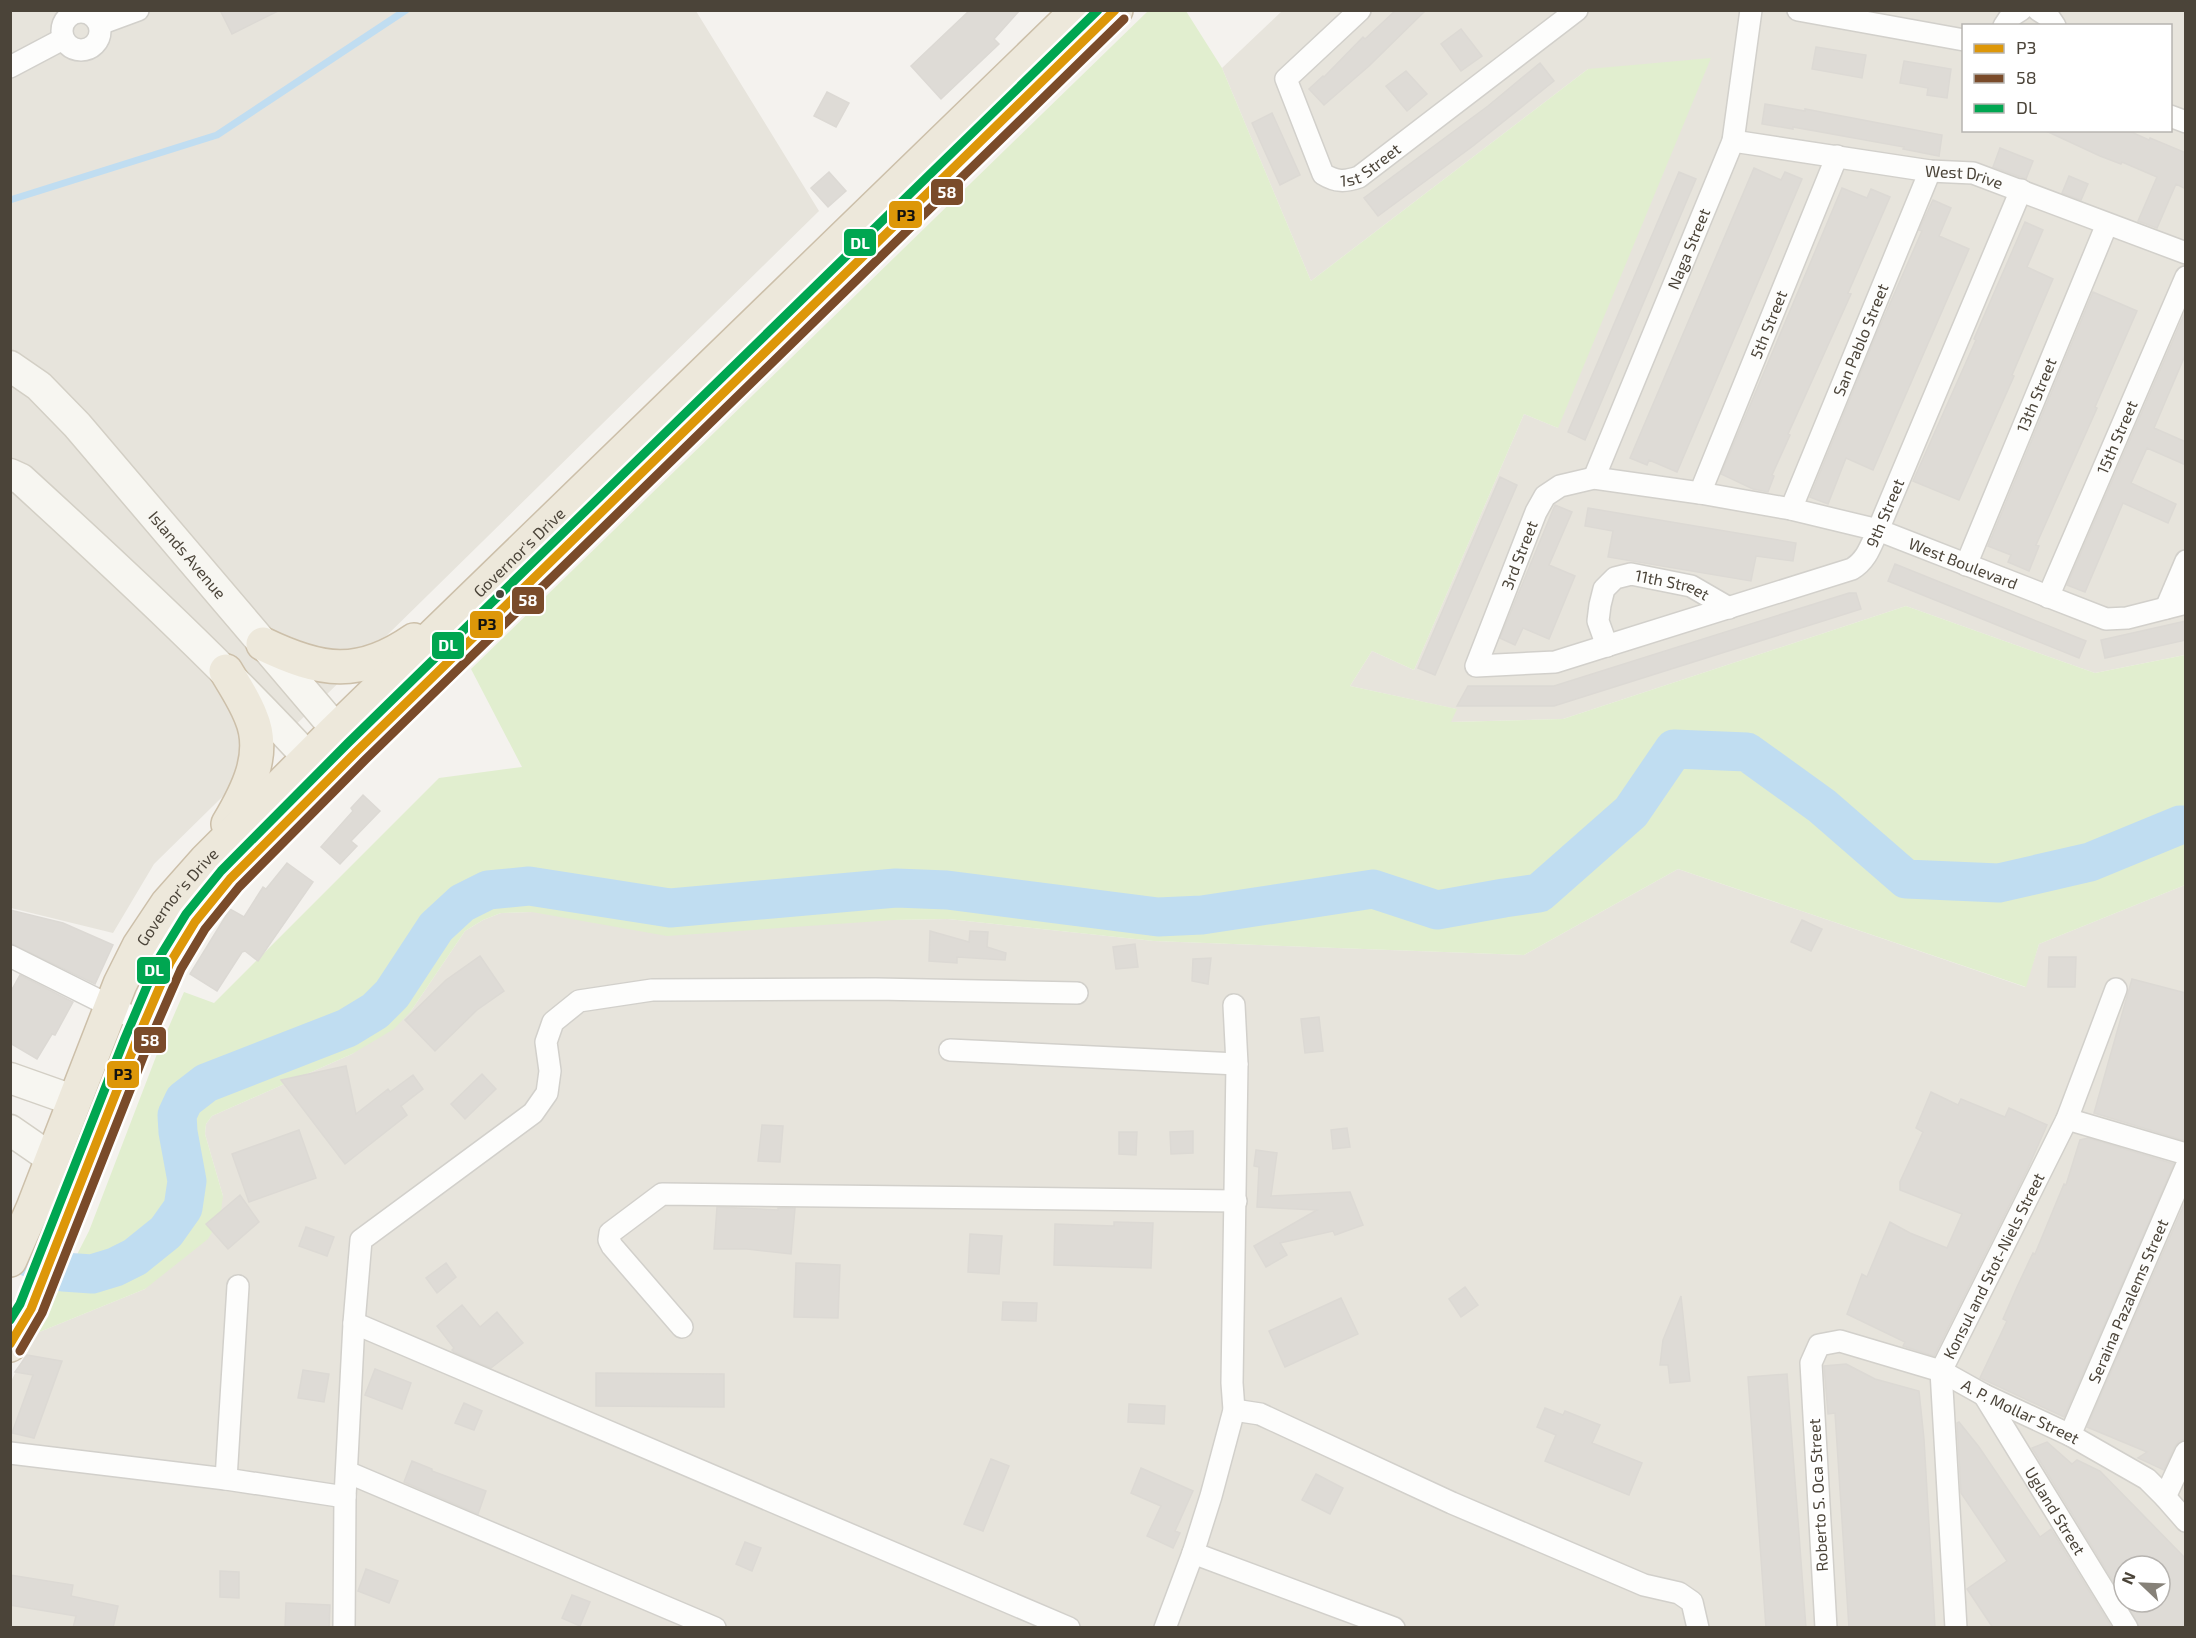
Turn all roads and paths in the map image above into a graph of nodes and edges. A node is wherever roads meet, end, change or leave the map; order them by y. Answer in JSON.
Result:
{"nodes":[{"id":1,"x":138,"y":10,"type":"edge"},
{"id":2,"x":1078,"y":10,"type":"edge"},
{"id":3,"x":1116,"y":10,"type":"edge"},
{"id":4,"x":1360,"y":10,"type":"edge"},
{"id":5,"x":1577,"y":10,"type":"edge"},
{"id":6,"x":1751,"y":10,"type":"edge"},
{"id":7,"x":1798,"y":10,"type":"edge"},
{"id":8,"x":2021,"y":10,"type":"edge"},
{"id":9,"x":2038,"y":10,"type":"edge"},
{"id":10,"x":74,"y":11,"type":"edge"},
{"id":11,"x":100,"y":24,"type":"junction"},
{"id":12,"x":2005,"y":24,"type":"edge"},
{"id":13,"x":2054,"y":24,"type":"edge"},
{"id":14,"x":63,"y":39,"type":"junction"},
{"id":15,"x":1962,"y":39,"type":"edge"},
{"id":16,"x":10,"y":67,"type":"edge"},
{"id":17,"x":1733,"y":141,"type":"junction"},
{"id":18,"x":1837,"y":156,"type":"junction"},
{"id":19,"x":1930,"y":171,"type":"junction"},
{"id":20,"x":2021,"y":190,"type":"junction"},
{"id":21,"x":2107,"y":224,"type":"junction"},
{"id":22,"x":2186,"y":254,"type":"edge"},
{"id":23,"x":2186,"y":277,"type":"edge"},
{"id":24,"x":10,"y":366,"type":"edge"},
{"id":25,"x":10,"y":474,"type":"edge"},
{"id":26,"x":1594,"y":478,"type":"junction"},
{"id":27,"x":1700,"y":493,"type":"junction"},
{"id":28,"x":1791,"y":509,"type":"junction"},
{"id":29,"x":1878,"y":530,"type":"junction"},
{"id":30,"x":2186,"y":561,"type":"edge"},
{"id":31,"x":1966,"y":565,"type":"junction"},
{"id":32,"x":2048,"y":597,"type":"junction"},
{"id":33,"x":467,"y":603,"type":"junction"},
{"id":34,"x":2176,"y":606,"type":"edge"},
{"id":35,"x":1729,"y":608,"type":"junction"},
{"id":36,"x":263,"y":644,"type":"junction"},
{"id":37,"x":1607,"y":646,"type":"junction"},
{"id":38,"x":1476,"y":666,"type":"joint"},
{"id":39,"x":226,"y":671,"type":"junction"},
{"id":40,"x":346,"y":741,"type":"junction"},
{"id":41,"x":319,"y":770,"type":"junction"},
{"id":42,"x":206,"y":860,"type":"junction"},
{"id":43,"x":10,"y":956,"type":"edge"},
{"id":44,"x":2116,"y":989,"type":"dead end"},
{"id":45,"x":1077,"y":993,"type":"dead end"},
{"id":46,"x":1234,"y":1005,"type":"dead end"},
{"id":47,"x":111,"y":1008,"type":"junction"},
{"id":48,"x":144,"y":1023,"type":"junction"},
{"id":49,"x":950,"y":1050,"type":"dead end"},
{"id":50,"x":1237,"y":1064,"type":"junction"},
{"id":51,"x":10,"y":1078,"type":"edge"},
{"id":52,"x":75,"y":1101,"type":"junction"},
{"id":53,"x":2067,"y":1119,"type":"junction"},
{"id":54,"x":10,"y":1130,"type":"edge"},
{"id":55,"x":2186,"y":1154,"type":"edge"},
{"id":56,"x":52,"y":1159,"type":"junction"},
{"id":57,"x":2186,"y":1167,"type":"edge"},
{"id":58,"x":1236,"y":1201,"type":"junction"},
{"id":59,"x":10,"y":1260,"type":"edge"},
{"id":60,"x":238,"y":1286,"type":"dead end"},
{"id":61,"x":354,"y":1323,"type":"junction"},
{"id":62,"x":682,"y":1327,"type":"dead end"},
{"id":63,"x":10,"y":1346,"type":"edge"},
{"id":64,"x":1810,"y":1363,"type":"joint"},
{"id":65,"x":1941,"y":1371,"type":"junction"},
{"id":66,"x":1984,"y":1395,"type":"junction"},
{"id":67,"x":1234,"y":1410,"type":"junction"},
{"id":68,"x":2070,"y":1435,"type":"junction"},
{"id":69,"x":2186,"y":1452,"type":"edge"},
{"id":70,"x":10,"y":1453,"type":"edge"},
{"id":71,"x":347,"y":1472,"type":"junction"},
{"id":72,"x":226,"y":1479,"type":"junction"},
{"id":73,"x":345,"y":1497,"type":"junction"},
{"id":74,"x":2166,"y":1497,"type":"junction"},
{"id":75,"x":2186,"y":1521,"type":"edge"},
{"id":76,"x":1193,"y":1553,"type":"junction"},
{"id":77,"x":1959,"y":1623,"type":"edge"},
{"id":78,"x":344,"y":1628,"type":"edge"},
{"id":79,"x":715,"y":1628,"type":"edge"},
{"id":80,"x":1069,"y":1628,"type":"edge"},
{"id":81,"x":1165,"y":1628,"type":"edge"},
{"id":82,"x":1394,"y":1628,"type":"edge"},
{"id":83,"x":1698,"y":1628,"type":"edge"},
{"id":84,"x":1826,"y":1628,"type":"edge"},
{"id":85,"x":2127,"y":1628,"type":"edge"}],
"edges":[{"from":1,"to":11,"type":"street"},
{"from":2,"to":33,"type":"highway","name":"Governor's Drive"},
{"from":3,"to":40,"type":"highway","name":"Governor's Drive"},
{"from":4,"to":5,"type":"street","name":"1st Street"},
{"from":6,"to":17,"type":"street","name":"Naga Street"},
{"from":7,"to":15,"type":"street"},
{"from":8,"to":12,"type":"street"},
{"from":9,"to":13,"type":"street"},
{"from":10,"to":11,"type":"street"},
{"from":10,"to":14,"type":"street"},
{"from":11,"to":14,"type":"street"},
{"from":14,"to":16,"type":"street"},
{"from":17,"to":18,"type":"street","name":"West Drive"},
{"from":17,"to":26,"type":"street","name":"Naga Street"},
{"from":18,"to":19,"type":"street","name":"West Drive"},
{"from":18,"to":27,"type":"street","name":"5th Street"},
{"from":19,"to":20,"type":"street","name":"West Drive"},
{"from":19,"to":28,"type":"street","name":"San Pablo Street"},
{"from":20,"to":21,"type":"street","name":"West Drive"},
{"from":20,"to":29,"type":"street","name":"9th Street"},
{"from":21,"to":22,"type":"street","name":"West Drive"},
{"from":21,"to":31,"type":"street","name":"13th Street"},
{"from":23,"to":32,"type":"street","name":"15th Street"},
{"from":24,"to":36,"type":"street","name":"Islands Avenue"},
{"from":25,"to":39,"type":"street"},
{"from":26,"to":27,"type":"street","name":"West Boulevard"},
{"from":26,"to":38,"type":"street","name":"3rd Street"},
{"from":27,"to":28,"type":"street","name":"West Boulevard"},
{"from":28,"to":29,"type":"street","name":"West Boulevard"},
{"from":29,"to":31,"type":"street","name":"West Boulevard"},
{"from":29,"to":35,"type":"street","name":"9th Street"},
{"from":30,"to":34,"type":"street"},
{"from":31,"to":32,"type":"street","name":"West Boulevard"},
{"from":32,"to":34,"type":"street","name":"West Boulevard"},
{"from":33,"to":36,"type":"highway"},
{"from":33,"to":40,"type":"highway","name":"Governor's Drive"},
{"from":35,"to":37,"type":"street","name":"9th Street"},
{"from":35,"to":37,"type":"street","name":"11th Street"},
{"from":36,"to":40,"type":"street","name":"Islands Avenue"},
{"from":37,"to":38,"type":"street","name":"9th Street"},
{"from":39,"to":41,"type":"street"},
{"from":39,"to":42,"type":"highway"},
{"from":40,"to":41,"type":"highway","name":"Governor's Drive"},
{"from":41,"to":42,"type":"highway","name":"Governor's Drive"},
{"from":41,"to":48,"type":"highway","name":"Governor's Drive"},
{"from":42,"to":47,"type":"highway","name":"Governor's Drive"},
{"from":43,"to":47,"type":"street"},
{"from":44,"to":53,"type":"street","name":"Konsul and Stot-Niels Street"},
{"from":45,"to":61,"type":"street"},
{"from":46,"to":50,"type":"street"},
{"from":47,"to":48,"type":"street"},
{"from":47,"to":52,"type":"highway","name":"Governor's Drive"},
{"from":48,"to":63,"type":"highway","name":"Governor's Drive"},
{"from":49,"to":50,"type":"street"},
{"from":50,"to":58,"type":"street"},
{"from":51,"to":52,"type":"street"},
{"from":52,"to":56,"type":"highway","name":"Governor's Drive"},
{"from":53,"to":55,"type":"street"},
{"from":53,"to":65,"type":"street","name":"Konsul and Stot-Niels Street"},
{"from":54,"to":56,"type":"street"},
{"from":56,"to":59,"type":"highway","name":"Governor's Drive"},
{"from":57,"to":68,"type":"street","name":"Seraina Pazalems Street"},
{"from":58,"to":62,"type":"street"},
{"from":58,"to":67,"type":"street"},
{"from":60,"to":72,"type":"street"},
{"from":61,"to":71,"type":"street"},
{"from":61,"to":80,"type":"street"},
{"from":64,"to":65,"type":"street","name":"A. P. Mollar Street"},
{"from":64,"to":84,"type":"street","name":"Roberto S. Oca Street"},
{"from":65,"to":66,"type":"street","name":"A. P. Mollar Street"},
{"from":65,"to":77,"type":"street","name":"Konsul and Stot-Niels Street"},
{"from":66,"to":68,"type":"street","name":"A. P. Mollar Street"},
{"from":66,"to":85,"type":"street","name":"Ugland Street"},
{"from":67,"to":76,"type":"street"},
{"from":67,"to":83,"type":"street"},
{"from":68,"to":74,"type":"street","name":"A. P. Mollar Street"},
{"from":69,"to":74,"type":"street"},
{"from":70,"to":72,"type":"street"},
{"from":71,"to":73,"type":"street"},
{"from":71,"to":79,"type":"street"},
{"from":72,"to":73,"type":"street"},
{"from":73,"to":78,"type":"street"},
{"from":74,"to":75,"type":"street","name":"A. P. Mollar Street"},
{"from":76,"to":81,"type":"street"},
{"from":76,"to":82,"type":"street"}]}
